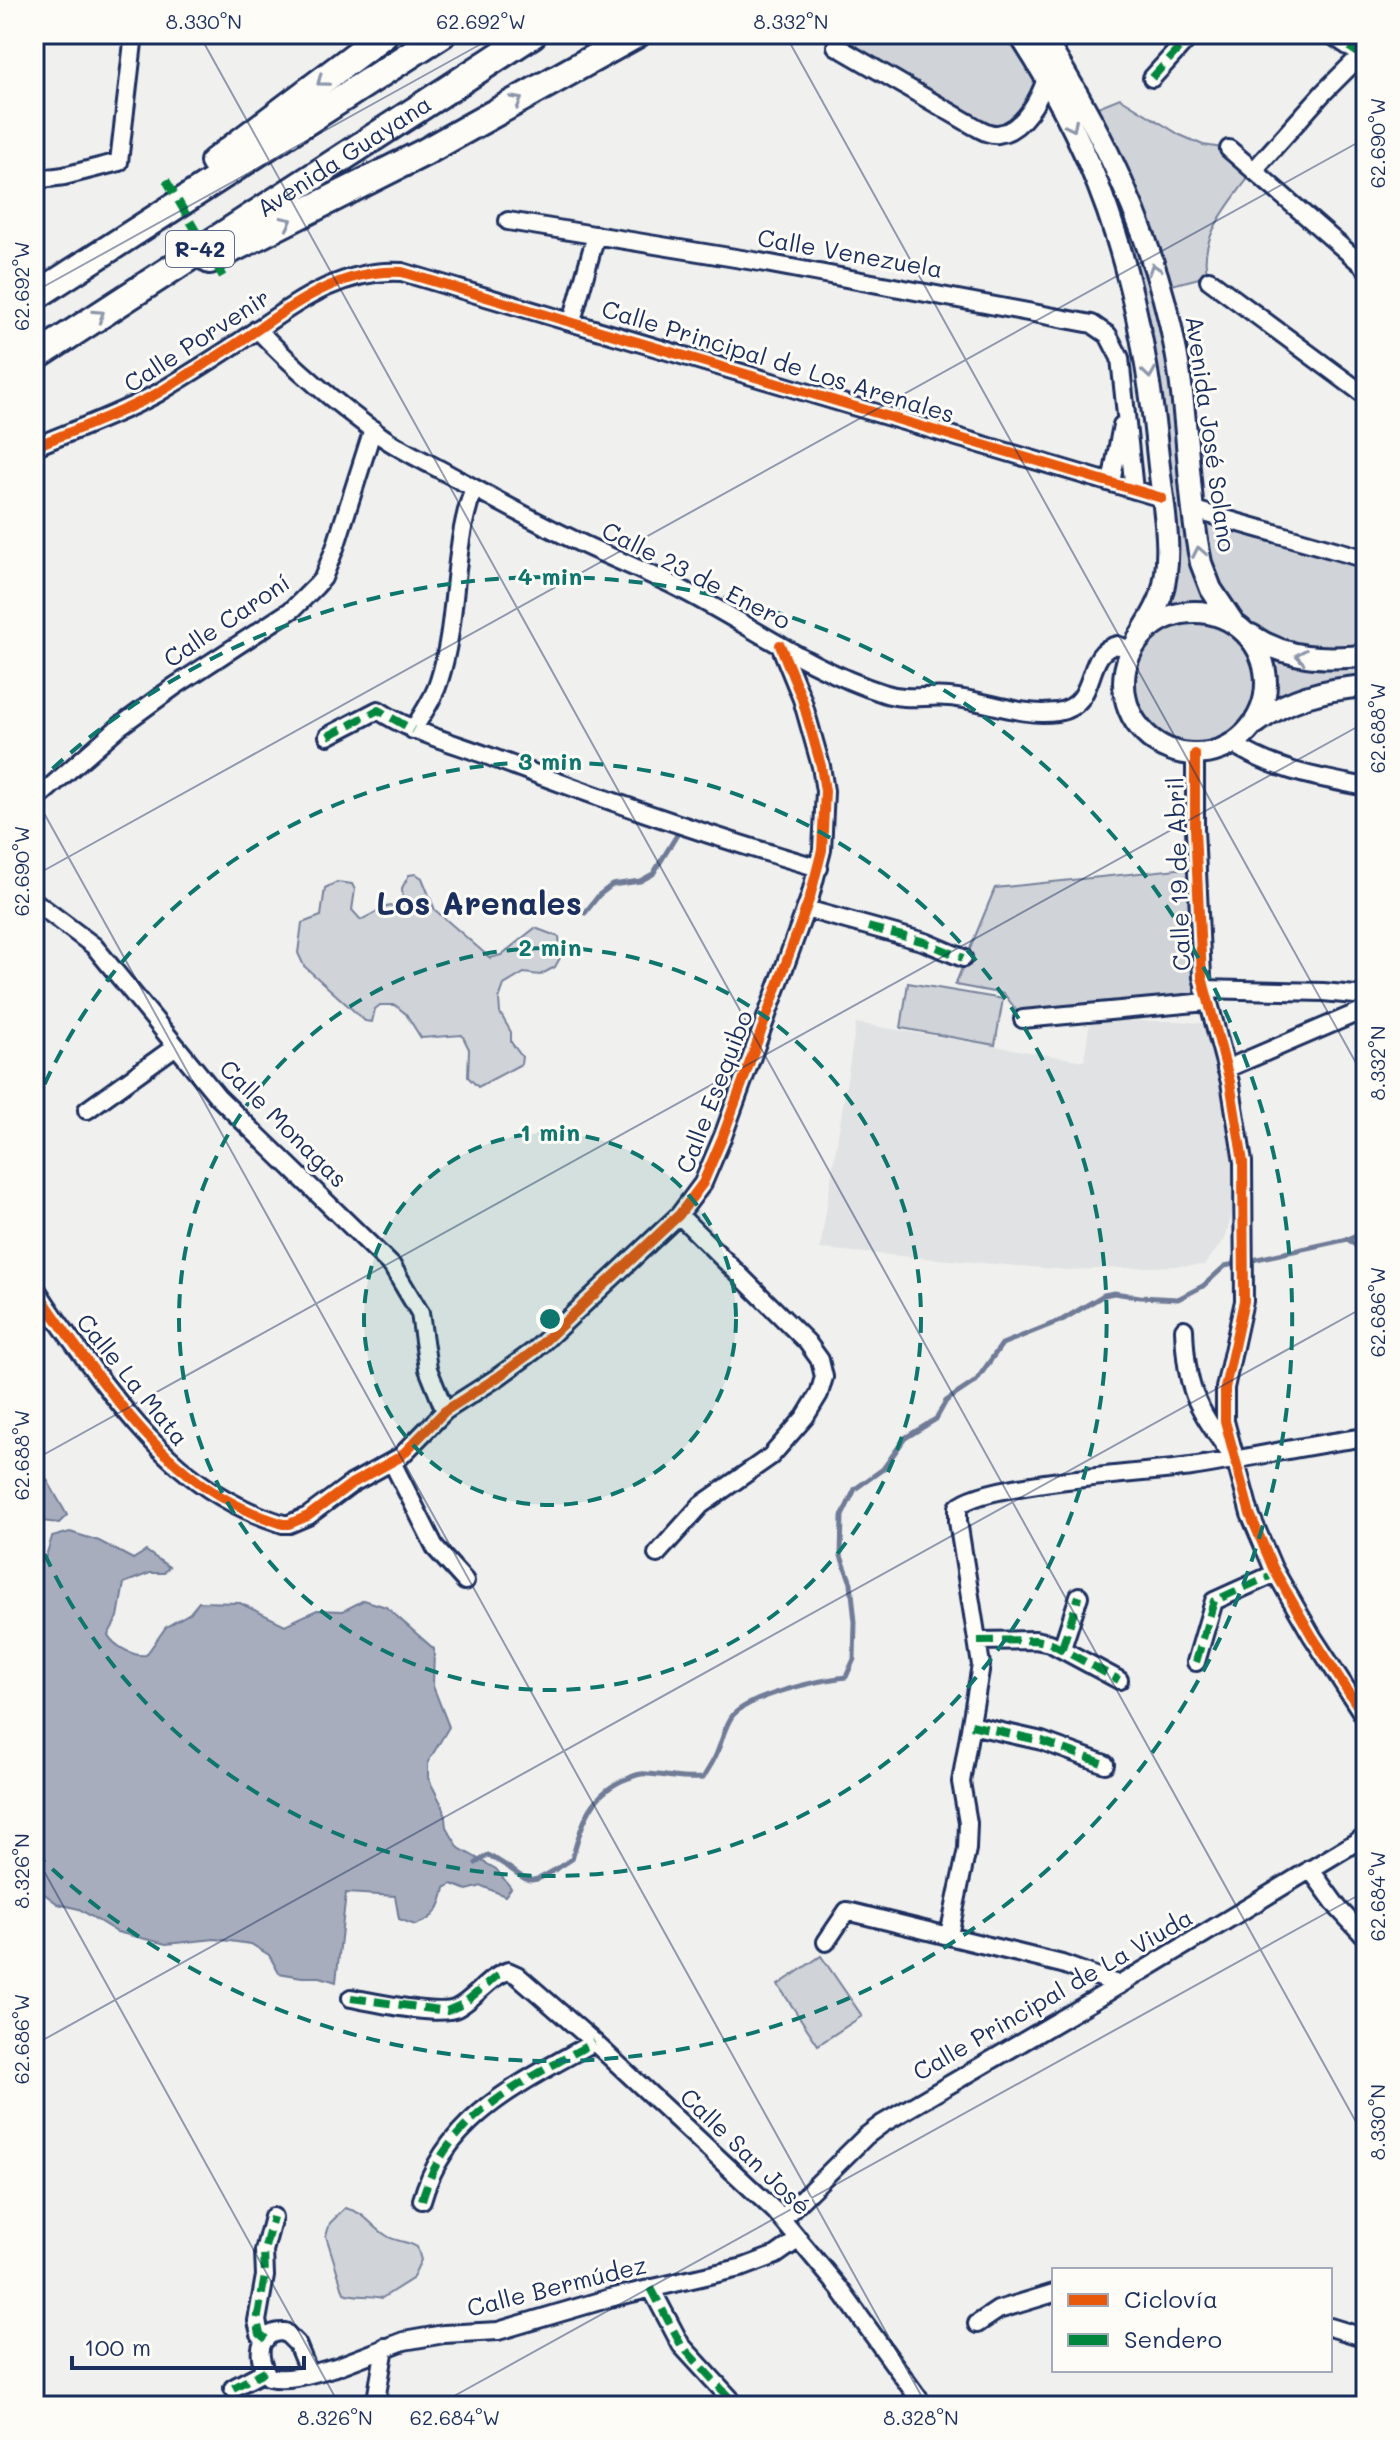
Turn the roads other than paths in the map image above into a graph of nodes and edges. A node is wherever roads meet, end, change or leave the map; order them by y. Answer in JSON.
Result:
{"nodes":[{"id":1,"x":134,"y":34,"type":"edge"},
{"id":2,"x":384,"y":34,"type":"edge"},
{"id":3,"x":442,"y":34,"type":"edge"},
{"id":4,"x":533,"y":34,"type":"edge"},
{"id":5,"x":637,"y":34,"type":"edge"},
{"id":6,"x":1019,"y":34,"type":"edge"},
{"id":7,"x":1041,"y":34,"type":"edge"},
{"id":8,"x":1192,"y":34,"type":"edge"},
{"id":9,"x":1330,"y":34,"type":"edge"},
{"id":10,"x":836,"y":46,"type":"dead end"},
{"id":11,"x":1363,"y":55,"type":"edge"},
{"id":12,"x":1046,"y":78,"type":"junction"},
{"id":13,"x":1152,"y":78,"type":"dead end"},
{"id":14,"x":1229,"y":149,"type":"dead end"},
{"id":15,"x":1254,"y":170,"type":"junction"},
{"id":16,"x":34,"y":180,"type":"edge"},
{"id":17,"x":508,"y":221,"type":"dead end"},
{"id":18,"x":596,"y":235,"type":"junction"},
{"id":19,"x":115,"y":245,"type":"junction"},
{"id":20,"x":1366,"y":268,"type":"edge"},
{"id":21,"x":381,"y":272,"type":"joint"},
{"id":22,"x":1209,"y":280,"type":"dead end"},
{"id":23,"x":140,"y":289,"type":"junction"},
{"id":24,"x":34,"y":297,"type":"edge"},
{"id":25,"x":572,"y":321,"type":"junction"},
{"id":26,"x":257,"y":329,"type":"junction"},
{"id":27,"x":34,"y":358,"type":"edge"},
{"id":28,"x":1366,"y":396,"type":"edge"},
{"id":29,"x":1126,"y":404,"type":"junction"},
{"id":30,"x":373,"y":429,"type":"junction"},
{"id":31,"x":34,"y":447,"type":"edge"},
{"id":32,"x":1111,"y":483,"type":"junction"},
{"id":33,"x":474,"y":488,"type":"junction"},
{"id":34,"x":1134,"y":490,"type":"junction"},
{"id":35,"x":1162,"y":498,"type":"junction"},
{"id":36,"x":1194,"y":510,"type":"junction"},
{"id":37,"x":1366,"y":559,"type":"edge"},
{"id":38,"x":1238,"y":626,"type":"junction"},
{"id":39,"x":1134,"y":644,"type":"junction"},
{"id":40,"x":780,"y":645,"type":"junction"},
{"id":41,"x":1366,"y":656,"type":"edge"},
{"id":42,"x":1366,"y":686,"type":"edge"},
{"id":43,"x":1252,"y":726,"type":"junction"},
{"id":44,"x":413,"y":730,"type":"junction"},
{"id":45,"x":328,"y":736,"type":"dead end"},
{"id":46,"x":1233,"y":744,"type":"junction"},
{"id":47,"x":1195,"y":754,"type":"junction"},
{"id":48,"x":1366,"y":787,"type":"edge"},
{"id":49,"x":34,"y":801,"type":"edge"},
{"id":50,"x":819,"y":868,"type":"junction"},
{"id":51,"x":34,"y":901,"type":"edge"},
{"id":52,"x":806,"y":909,"type":"junction"},
{"id":53,"x":963,"y":958,"type":"dead end"},
{"id":54,"x":1205,"y":996,"type":"junction"},
{"id":55,"x":1366,"y":996,"type":"edge"},
{"id":56,"x":1366,"y":1009,"type":"edge"},
{"id":57,"x":1023,"y":1019,"type":"dead end"},
{"id":58,"x":176,"y":1046,"type":"junction"},
{"id":59,"x":1226,"y":1069,"type":"junction"},
{"id":60,"x":87,"y":1110,"type":"dead end"},
{"id":61,"x":679,"y":1215,"type":"junction"},
{"id":62,"x":34,"y":1285,"type":"edge"},
{"id":63,"x":1184,"y":1329,"type":"dead end"},
{"id":64,"x":445,"y":1411,"type":"junction"},
{"id":65,"x":1366,"y":1437,"type":"edge"},
{"id":66,"x":1234,"y":1459,"type":"junction"},
{"id":67,"x":392,"y":1462,"type":"junction"},
{"id":68,"x":297,"y":1521,"type":"joint"},
{"id":69,"x":657,"y":1554,"type":"dead end"},
{"id":70,"x":1276,"y":1573,"type":"junction"},
{"id":71,"x":465,"y":1581,"type":"dead end"},
{"id":72,"x":1079,"y":1596,"type":"dead end"},
{"id":73,"x":978,"y":1641,"type":"junction"},
{"id":74,"x":1062,"y":1648,"type":"junction"},
{"id":75,"x":1196,"y":1662,"type":"dead end"},
{"id":76,"x":1119,"y":1680,"type":"dead end"},
{"id":77,"x":1366,"y":1719,"type":"edge"},
{"id":78,"x":971,"y":1725,"type":"junction"},
{"id":79,"x":1105,"y":1764,"type":"dead end"},
{"id":80,"x":1366,"y":1836,"type":"edge"},
{"id":81,"x":1310,"y":1869,"type":"junction"},
{"id":82,"x":949,"y":1935,"type":"junction"},
{"id":83,"x":1366,"y":1938,"type":"edge"},
{"id":84,"x":826,"y":1942,"type":"dead end"},
{"id":85,"x":1120,"y":1985,"type":"junction"},
{"id":86,"x":351,"y":1998,"type":"dead end"},
{"id":87,"x":594,"y":2042,"type":"junction"},
{"id":88,"x":422,"y":2200,"type":"dead end"},
{"id":89,"x":273,"y":2217,"type":"dead end"},
{"id":90,"x":782,"y":2219,"type":"junction"},
{"id":91,"x":799,"y":2239,"type":"junction"},
{"id":92,"x":651,"y":2288,"type":"junction"},
{"id":93,"x":1052,"y":2294,"type":"edge"},
{"id":94,"x":977,"y":2324,"type":"dead end"},
{"id":95,"x":1332,"y":2328,"type":"edge"},
{"id":96,"x":1366,"y":2338,"type":"edge"},
{"id":97,"x":266,"y":2339,"type":"junction"},
{"id":98,"x":385,"y":2347,"type":"junction"},
{"id":99,"x":309,"y":2373,"type":"junction"},
{"id":100,"x":270,"y":2375,"type":"junction"},
{"id":101,"x":233,"y":2388,"type":"dead end"},
{"id":102,"x":375,"y":2406,"type":"edge"},
{"id":103,"x":737,"y":2406,"type":"edge"},
{"id":104,"x":924,"y":2406,"type":"edge"}],
"edges":[{"from":1,"to":16,"type":"street"},
{"from":2,"to":19,"type":"main road","one_way":true},
{"from":3,"to":19,"type":"main road","name":"Avenida Guayana","number":"R-42"},
{"from":4,"to":23,"type":"main road","name":"Avenida Guayana","number":"R-42"},
{"from":23,"to":5,"type":"main road","one_way":true},
{"from":6,"to":12,"type":"street"},
{"from":36,"to":7,"type":"street","name":"Avenida José Solano","one_way":true},
{"from":8,"to":13,"type":"street"},
{"from":9,"to":11,"type":"street"},
{"from":10,"to":12,"type":"street"},
{"from":11,"to":15,"type":"street"},
{"from":12,"to":35,"type":"street","one_way":true},
{"from":14,"to":15,"type":"street"},
{"from":15,"to":20,"type":"street"},
{"from":17,"to":18,"type":"street","name":"Calle Venezuela"},
{"from":18,"to":25,"type":"street"},
{"from":18,"to":29,"type":"street","name":"Calle Venezuela"},
{"from":19,"to":24,"type":"main road","name":"Avenida Guayana","number":"R-42"},
{"from":21,"to":25,"type":"street","name":"Calle Principal de Los Arenales"},
{"from":21,"to":26,"type":"street","name":"Calle Porvenir"},
{"from":22,"to":28,"type":"street"},
{"from":27,"to":23,"type":"main road","name":"Avenida Guayana","number":"R-42","one_way":true},
{"from":25,"to":32,"type":"street","name":"Calle Principal de Los Arenales"},
{"from":26,"to":30,"type":"street","name":"Calle 23 de Enero"},
{"from":26,"to":31,"type":"street","name":"Calle Porvenir"},
{"from":29,"to":32,"type":"street","name":"Calle Venezuela"},
{"from":29,"to":34,"type":"street","name":"Calle Venezuela"},
{"from":30,"to":33,"type":"street","name":"Calle 23 de Enero"},
{"from":30,"to":49,"type":"street","name":"Calle Caroní"},
{"from":32,"to":34,"type":"street","name":"Calle Principal de Los Arenales"},
{"from":33,"to":40,"type":"street","name":"Calle 23 de Enero"},
{"from":33,"to":44,"type":"street"},
{"from":34,"to":35,"type":"street","name":"Calle Principal de Los Arenales"},
{"from":35,"to":39,"type":"street"},
{"from":36,"to":37,"type":"street"},
{"from":38,"to":36,"type":"street","name":"Avenida José Solano","one_way":true},
{"from":38,"to":39,"type":"street"},
{"from":41,"to":38,"type":"street","one_way":true},
{"from":38,"to":43,"type":"street"},
{"from":39,"to":40,"type":"street","name":"Calle 23 de Enero"},
{"from":39,"to":47,"type":"street"},
{"from":40,"to":50,"type":"street","name":"Calle Esequibo"},
{"from":42,"to":43,"type":"street"},
{"from":43,"to":46,"type":"street"},
{"from":44,"to":45,"type":"street"},
{"from":44,"to":50,"type":"street"},
{"from":46,"to":47,"type":"street"},
{"from":46,"to":48,"type":"street"},
{"from":47,"to":54,"type":"street","name":"Calle 19 de Abril"},
{"from":50,"to":52,"type":"street","name":"Calle Esequibo"},
{"from":51,"to":58,"type":"street","name":"Calle Monagas"},
{"from":52,"to":53,"type":"street"},
{"from":52,"to":61,"type":"street","name":"Calle Esequibo"},
{"from":54,"to":55,"type":"street"},
{"from":54,"to":57,"type":"street"},
{"from":54,"to":59,"type":"street","name":"Calle 19 de Abril"},
{"from":56,"to":59,"type":"street"},
{"from":58,"to":60,"type":"street"},
{"from":58,"to":64,"type":"street","name":"Calle Monagas"},
{"from":59,"to":66,"type":"street","name":"Calle 19 de Abril"},
{"from":61,"to":64,"type":"street","name":"Calle Esequibo"},
{"from":61,"to":69,"type":"street"},
{"from":62,"to":68,"type":"street","name":"Calle La Mata"},
{"from":63,"to":66,"type":"street"},
{"from":64,"to":67,"type":"street","name":"Calle Esequibo"},
{"from":65,"to":66,"type":"street"},
{"from":66,"to":70,"type":"street","name":"Calle 19 de Abril"},
{"from":66,"to":73,"type":"street"},
{"from":67,"to":68,"type":"street","name":"Calle Esequibo"},
{"from":67,"to":71,"type":"street"},
{"from":70,"to":75,"type":"street"},
{"from":70,"to":77,"type":"street","name":"Calle 19 de Abril"},
{"from":72,"to":74,"type":"street"},
{"from":73,"to":74,"type":"street"},
{"from":73,"to":78,"type":"street"},
{"from":74,"to":76,"type":"street"},
{"from":78,"to":79,"type":"street"},
{"from":78,"to":82,"type":"street"},
{"from":80,"to":81,"type":"street","name":"Calle Principal de La Viuda"},
{"from":81,"to":83,"type":"street"},
{"from":81,"to":85,"type":"street","name":"Calle Principal de La Viuda"},
{"from":82,"to":84,"type":"street"},
{"from":82,"to":85,"type":"street"},
{"from":85,"to":90,"type":"street","name":"Calle Principal de La Viuda"},
{"from":86,"to":87,"type":"street","name":"Calle San José"},
{"from":87,"to":88,"type":"street"},
{"from":87,"to":90,"type":"street","name":"Calle San José"},
{"from":89,"to":97,"type":"street"},
{"from":90,"to":91,"type":"street","name":"Calle San José"},
{"from":91,"to":92,"type":"street","name":"Calle Bermúdez"},
{"from":91,"to":104,"type":"street","name":"Calle San José"},
{"from":92,"to":98,"type":"street","name":"Calle Bermúdez"},
{"from":92,"to":103,"type":"street"},
{"from":93,"to":94,"type":"street"},
{"from":95,"to":96,"type":"street"},
{"from":97,"to":99,"type":"street"},
{"from":97,"to":100,"type":"street"},
{"from":98,"to":99,"type":"street","name":"Calle Bermúdez"},
{"from":98,"to":102,"type":"street"},
{"from":99,"to":100,"type":"street","name":"Calle Bermúdez"},
{"from":100,"to":101,"type":"street","name":"Calle Bermúdez"}]}
